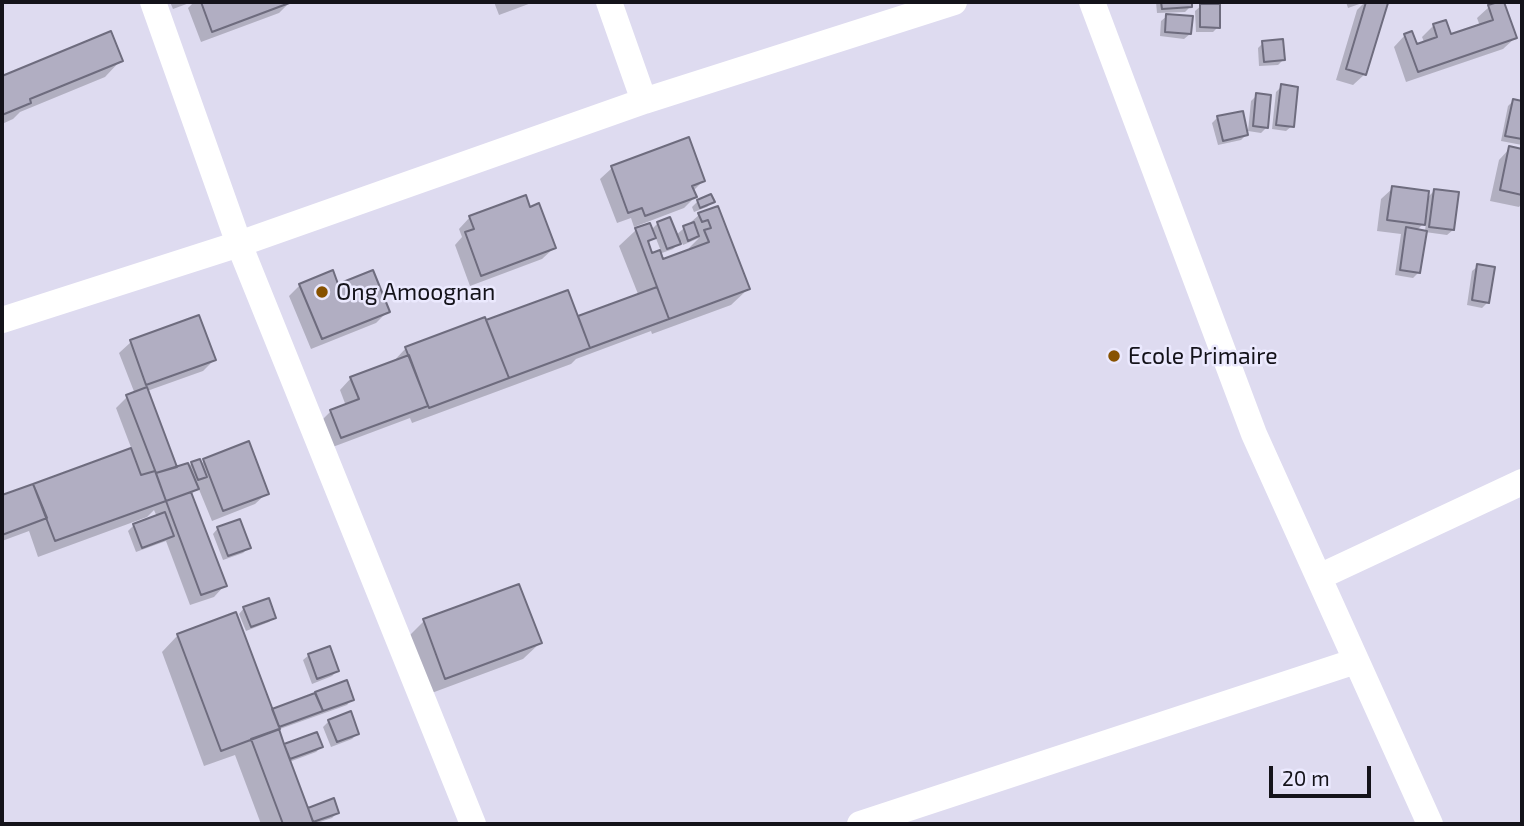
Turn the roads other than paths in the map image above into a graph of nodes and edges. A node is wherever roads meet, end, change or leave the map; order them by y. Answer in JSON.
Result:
{"nodes":[{"id":1,"x":153,"y":2,"type":"edge"},
{"id":2,"x":609,"y":2,"type":"edge"},
{"id":3,"x":954,"y":2,"type":"edge"},
{"id":4,"x":1092,"y":2,"type":"edge"},
{"id":5,"x":644,"y":101,"type":"junction"},
{"id":6,"x":239,"y":244,"type":"junction"},
{"id":7,"x":2,"y":320,"type":"edge"},
{"id":8,"x":1522,"y":482,"type":"edge"},
{"id":9,"x":1319,"y":577,"type":"junction"},
{"id":10,"x":1356,"y":661,"type":"junction"},
{"id":11,"x":464,"y":819,"type":"edge"},
{"id":12,"x":860,"y":824,"type":"edge"},
{"id":13,"x":1430,"y":824,"type":"edge"}],
"edges":[{"from":1,"to":6,"type":"street"},
{"from":2,"to":5,"type":"street"},
{"from":3,"to":5,"type":"street"},
{"from":4,"to":9,"type":"street"},
{"from":5,"to":6,"type":"street"},
{"from":6,"to":7,"type":"street"},
{"from":6,"to":11,"type":"street"},
{"from":8,"to":9,"type":"street"},
{"from":9,"to":10,"type":"street"},
{"from":10,"to":12,"type":"street"},
{"from":10,"to":13,"type":"street"}]}
